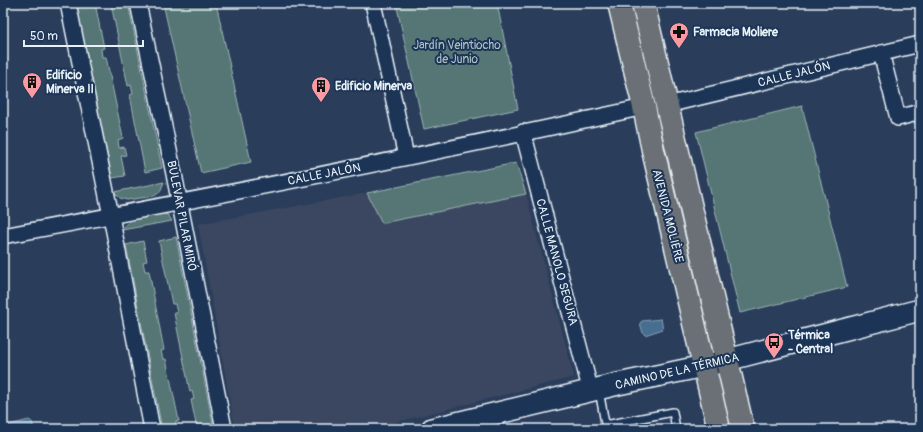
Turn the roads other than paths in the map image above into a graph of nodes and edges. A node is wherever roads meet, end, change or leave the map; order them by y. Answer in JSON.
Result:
{"nodes":[{"id":1,"x":68,"y":3,"type":"edge"},
{"id":2,"x":138,"y":3,"type":"edge"},
{"id":3,"x":373,"y":3,"type":"edge"},
{"id":4,"x":620,"y":3,"type":"edge"},
{"id":5,"x":643,"y":3,"type":"edge"},
{"id":6,"x":920,"y":44,"type":"edge"},
{"id":7,"x":881,"y":53,"type":"junction"},
{"id":8,"x":667,"y":105,"type":"junction"},
{"id":9,"x":644,"y":107,"type":"junction"},
{"id":10,"x":920,"y":112,"type":"edge"},
{"id":11,"x":523,"y":132,"type":"junction"},
{"id":12,"x":406,"y":157,"type":"junction"},
{"id":13,"x":179,"y":202,"type":"junction"},
{"id":14,"x":111,"y":216,"type":"junction"},
{"id":15,"x":3,"y":236,"type":"edge"},
{"id":16,"x":920,"y":310,"type":"edge"},
{"id":17,"x":727,"y":360,"type":"junction"},
{"id":18,"x":704,"y":366,"type":"junction"},
{"id":19,"x":595,"y":391,"type":"junction"},
{"id":20,"x":606,"y":427,"type":"edge"},
{"id":21,"x":152,"y":429,"type":"edge"},
{"id":22,"x":224,"y":429,"type":"edge"},
{"id":23,"x":432,"y":429,"type":"edge"},
{"id":24,"x":676,"y":429,"type":"edge"},
{"id":25,"x":719,"y":429,"type":"edge"},
{"id":26,"x":743,"y":429,"type":"edge"}],
"edges":[{"from":1,"to":14,"type":"street"},
{"from":2,"to":13,"type":"street","name":"BULEVAR PILAR MIRÓ"},
{"from":3,"to":12,"type":"street"},
{"from":4,"to":9,"type":"main road","name":"AVENIDA MOLIÈRE"},
{"from":5,"to":8,"type":"main road","name":"AVENIDA MOLIÈRE"},
{"from":6,"to":7,"type":"street","name":"CALLE JALÓN"},
{"from":7,"to":8,"type":"street","name":"CALLE JALÓN"},
{"from":7,"to":10,"type":"street"},
{"from":8,"to":17,"type":"main road","name":"AVENIDA MOLIÈRE"},
{"from":9,"to":11,"type":"street","name":"CALLE JALÓN"},
{"from":9,"to":18,"type":"main road","name":"AVENIDA MOLIÈRE"},
{"from":11,"to":12,"type":"street","name":"CALLE JALÓN"},
{"from":11,"to":19,"type":"street","name":"CALLE MANOLO SEGURA"},
{"from":12,"to":13,"type":"street","name":"CALLE JALÓN"},
{"from":13,"to":14,"type":"street","name":"CALLE JALÓN"},
{"from":13,"to":22,"type":"street","name":"BULEVAR PILAR MIRÓ"},
{"from":14,"to":15,"type":"street","name":"CALLE JALÓN"},
{"from":14,"to":21,"type":"street"},
{"from":16,"to":17,"type":"main road","name":"CAMINO DE LA TÉRMICA"},
{"from":17,"to":18,"type":"main road","name":"CAMINO DE LA TÉRMICA"},
{"from":17,"to":26,"type":"main road","name":"AVENIDA MOLIÈRE"},
{"from":18,"to":19,"type":"main road","name":"CAMINO DE LA TÉRMICA"},
{"from":18,"to":25,"type":"main road","name":"AVENIDA MOLIÈRE"},
{"from":19,"to":20,"type":"lane"},
{"from":19,"to":23,"type":"main road","name":"CAMINO DE LA TÉRMICA"},
{"from":20,"to":24,"type":"lane"}]}
